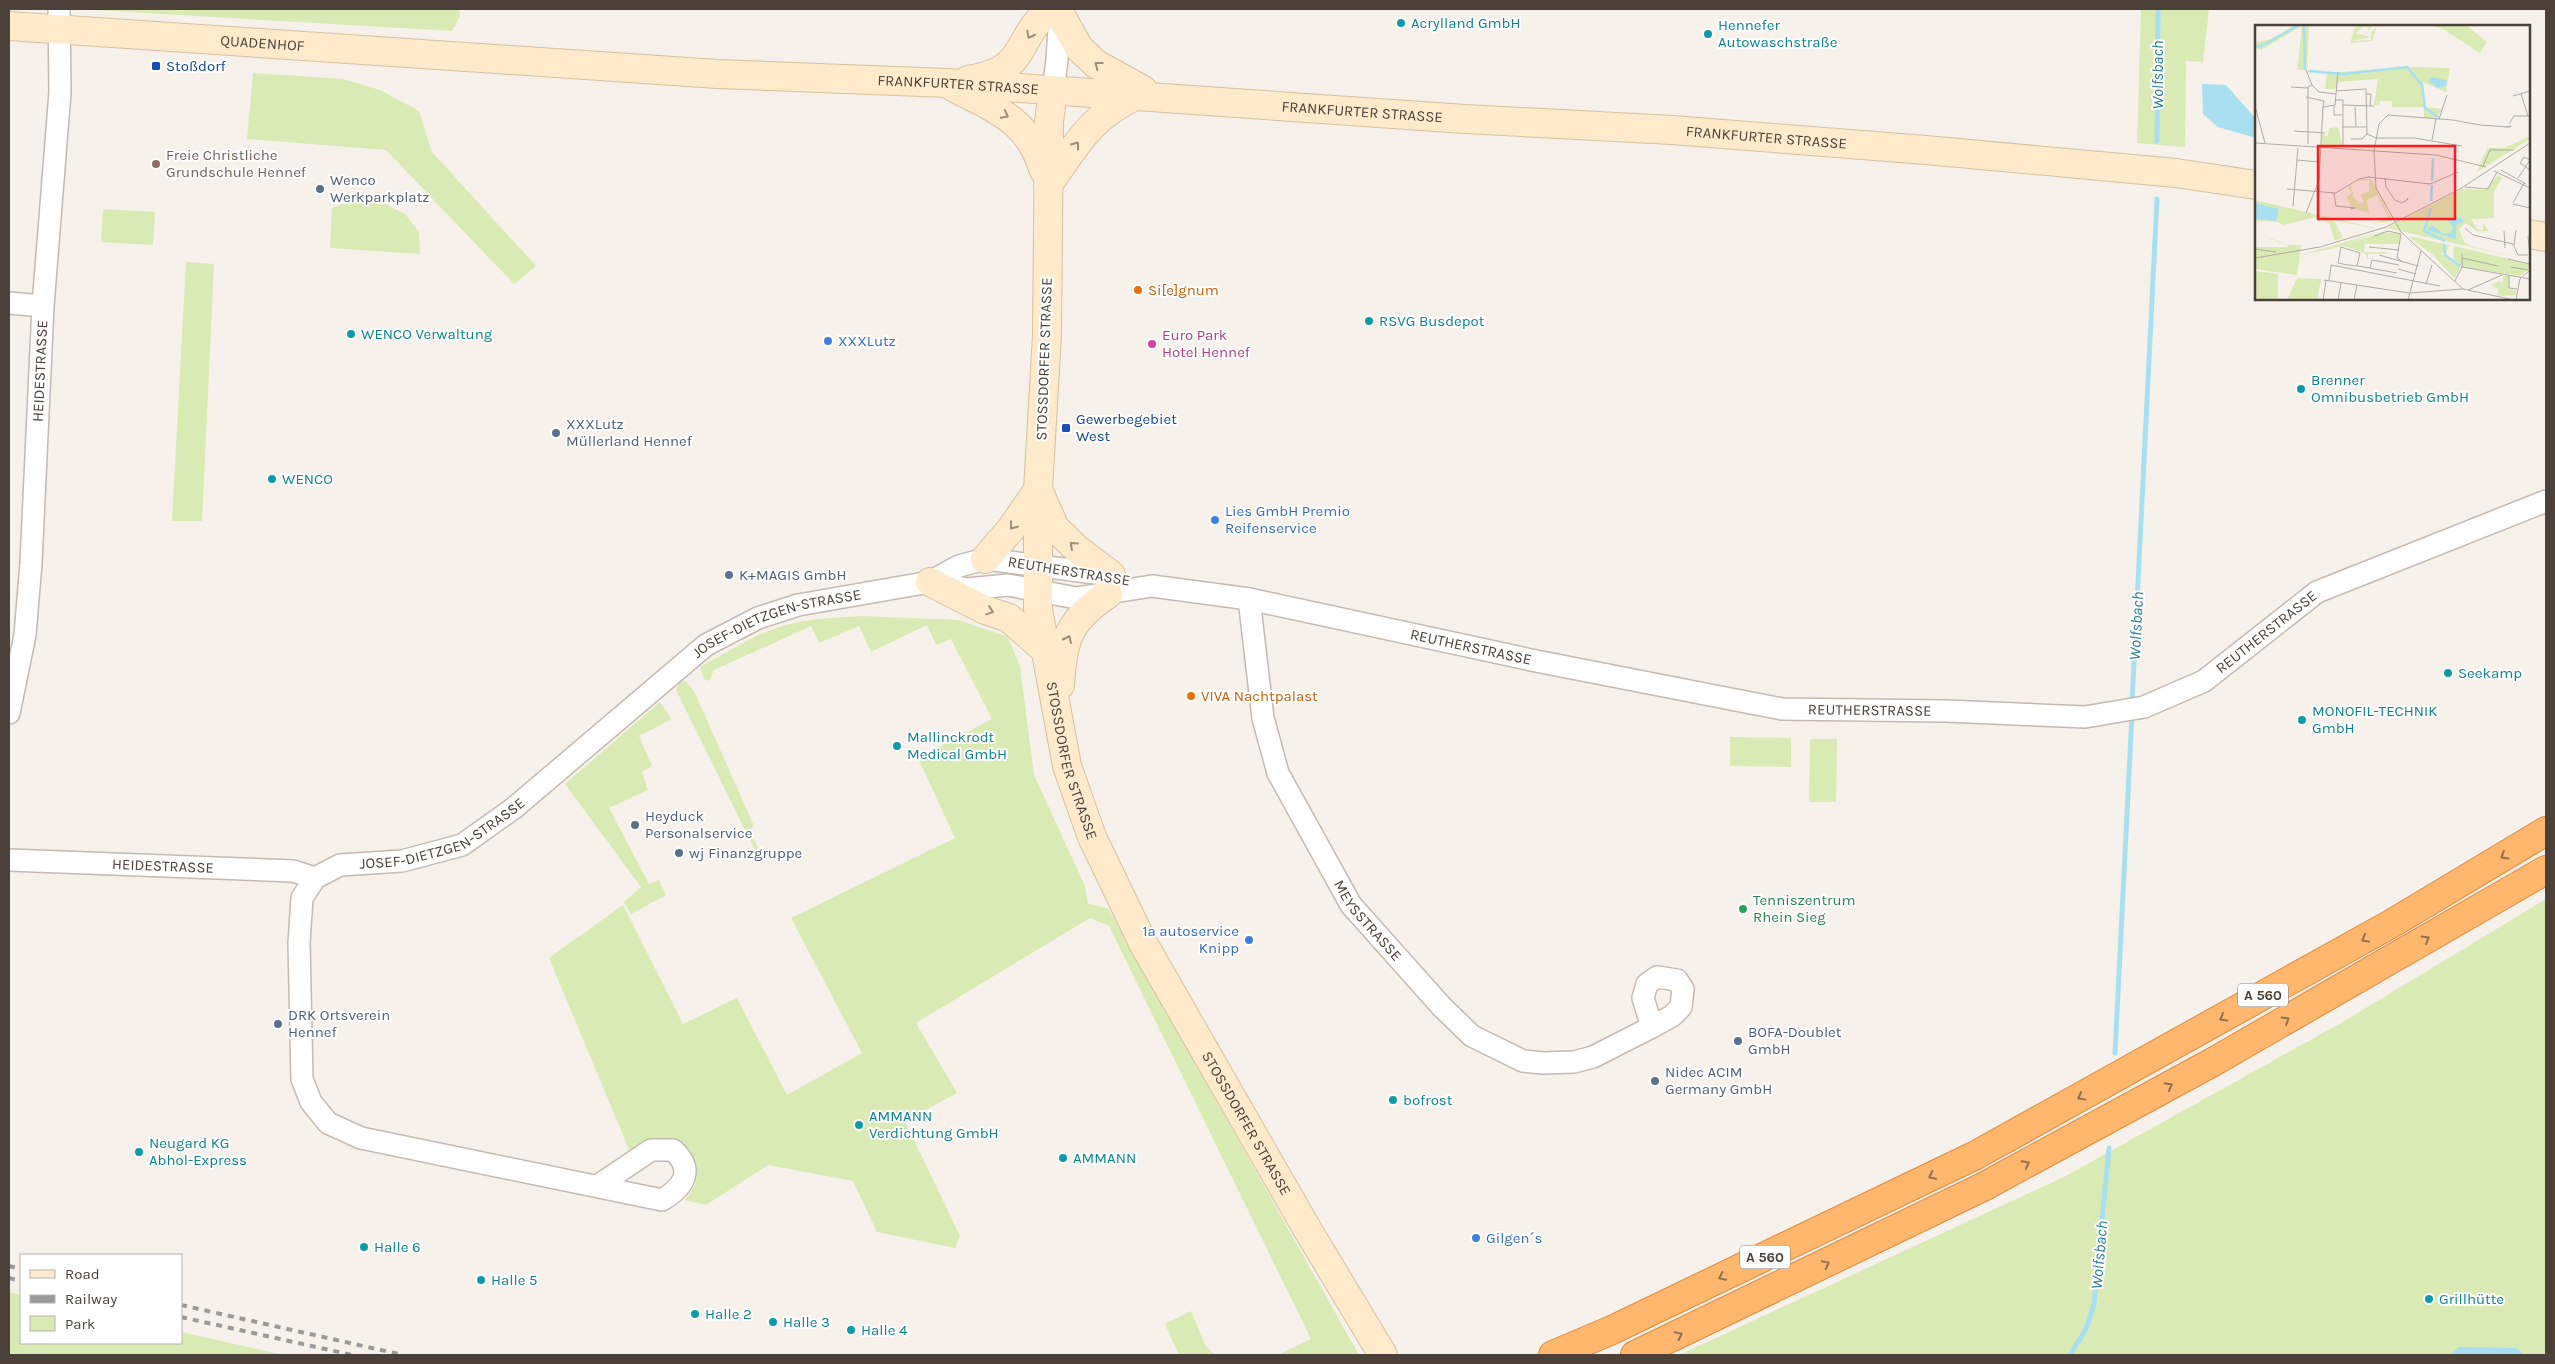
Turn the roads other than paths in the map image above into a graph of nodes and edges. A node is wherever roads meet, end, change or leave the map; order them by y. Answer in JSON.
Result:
{"nodes":[{"id":1,"x":1057,"y":10,"type":"edge"},
{"id":2,"x":58,"y":19,"type":"edge"},
{"id":3,"x":9,"y":26,"type":"edge"},
{"id":4,"x":466,"y":57,"type":"joint"},
{"id":5,"x":947,"y":83,"type":"junction"},
{"id":6,"x":1053,"y":90,"type":"junction"},
{"id":7,"x":1146,"y":96,"type":"junction"},
{"id":8,"x":2255,"y":184,"type":"edge"},
{"id":9,"x":1048,"y":185,"type":"junction"},
{"id":10,"x":2530,"y":234,"type":"edge"},
{"id":11,"x":2546,"y":237,"type":"edge"},
{"id":12,"x":9,"y":303,"type":"edge"},
{"id":13,"x":43,"y":306,"type":"junction"},
{"id":14,"x":1038,"y":490,"type":"junction"},
{"id":15,"x":2546,"y":501,"type":"edge"},
{"id":16,"x":985,"y":559,"type":"junction"},
{"id":17,"x":1038,"y":578,"type":"junction"},
{"id":18,"x":930,"y":582,"type":"junction"},
{"id":19,"x":1110,"y":584,"type":"junction"},
{"id":20,"x":1249,"y":599,"type":"junction"},
{"id":21,"x":1044,"y":650,"type":"junction"},
{"id":22,"x":9,"y":713,"type":"edge"},
{"id":23,"x":1057,"y":722,"type":"junction"},
{"id":24,"x":2546,"y":831,"type":"edge"},
{"id":25,"x":9,"y":860,"type":"edge"},
{"id":26,"x":2546,"y":870,"type":"edge"},
{"id":27,"x":315,"y":878,"type":"junction"},
{"id":28,"x":1652,"y":1027,"type":"dead end"},
{"id":29,"x":599,"y":1185,"type":"dead end"},
{"id":30,"x":1383,"y":1355,"type":"edge"},
{"id":31,"x":1553,"y":1355,"type":"edge"},
{"id":32,"x":1635,"y":1355,"type":"edge"}],
"edges":[{"from":1,"to":5,"type":"main road","one_way":true},
{"from":1,"to":6,"type":"street"},
{"from":7,"to":1,"type":"main road","one_way":true},
{"from":2,"to":3,"type":"main road"},
{"from":2,"to":4,"type":"main road","name":"QUADENHOF"},
{"from":2,"to":13,"type":"street","name":"HEIDESTRASSE"},
{"from":4,"to":5,"type":"main road","name":"FRANKFURTER STRASSE"},
{"from":5,"to":6,"type":"main road","name":"FRANKFURTER STRASSE"},
{"from":5,"to":9,"type":"main road","one_way":true},
{"from":6,"to":7,"type":"main road","name":"FRANKFURTER STRASSE"},
{"from":6,"to":9,"type":"main road","name":"STOSSDORFER STRASSE"},
{"from":7,"to":8,"type":"main road","name":"FRANKFURTER STRASSE"},
{"from":9,"to":7,"type":"main road","one_way":true},
{"from":9,"to":14,"type":"main road","name":"STOSSDORFER STRASSE"},
{"from":10,"to":11,"type":"main road"},
{"from":12,"to":13,"type":"street"},
{"from":13,"to":22,"type":"street","name":"HEIDESTRASSE"},
{"from":14,"to":16,"type":"main road","one_way":true},
{"from":14,"to":17,"type":"main road","name":"STOSSDORFER STRASSE"},
{"from":19,"to":14,"type":"main road","one_way":true},
{"from":15,"to":20,"type":"street","name":"REUTHERSTRASSE"},
{"from":16,"to":17,"type":"street","name":"REUTHERSTRASSE"},
{"from":16,"to":18,"type":"street"},
{"from":17,"to":18,"type":"street","name":"JOSEF-DIETZGEN-STRASSE"},
{"from":17,"to":19,"type":"street","name":"REUTHERSTRASSE"},
{"from":17,"to":21,"type":"main road","name":"STOSSDORFER STRASSE"},
{"from":18,"to":21,"type":"main road","one_way":true},
{"from":18,"to":27,"type":"street","name":"JOSEF-DIETZGEN-STRASSE"},
{"from":19,"to":20,"type":"street","name":"REUTHERSTRASSE"},
{"from":23,"to":19,"type":"main road","one_way":true},
{"from":20,"to":28,"type":"street","name":"MEYSSTRASSE"},
{"from":21,"to":23,"type":"main road","name":"STOSSDORFER STRASSE"},
{"from":23,"to":30,"type":"main road","name":"STOSSDORFER STRASSE"},
{"from":24,"to":31,"type":"highway","number":"A 560","one_way":true},
{"from":25,"to":27,"type":"street","name":"HEIDESTRASSE"},
{"from":32,"to":26,"type":"highway","number":"A 560","one_way":true},
{"from":27,"to":29,"type":"street"}]}
